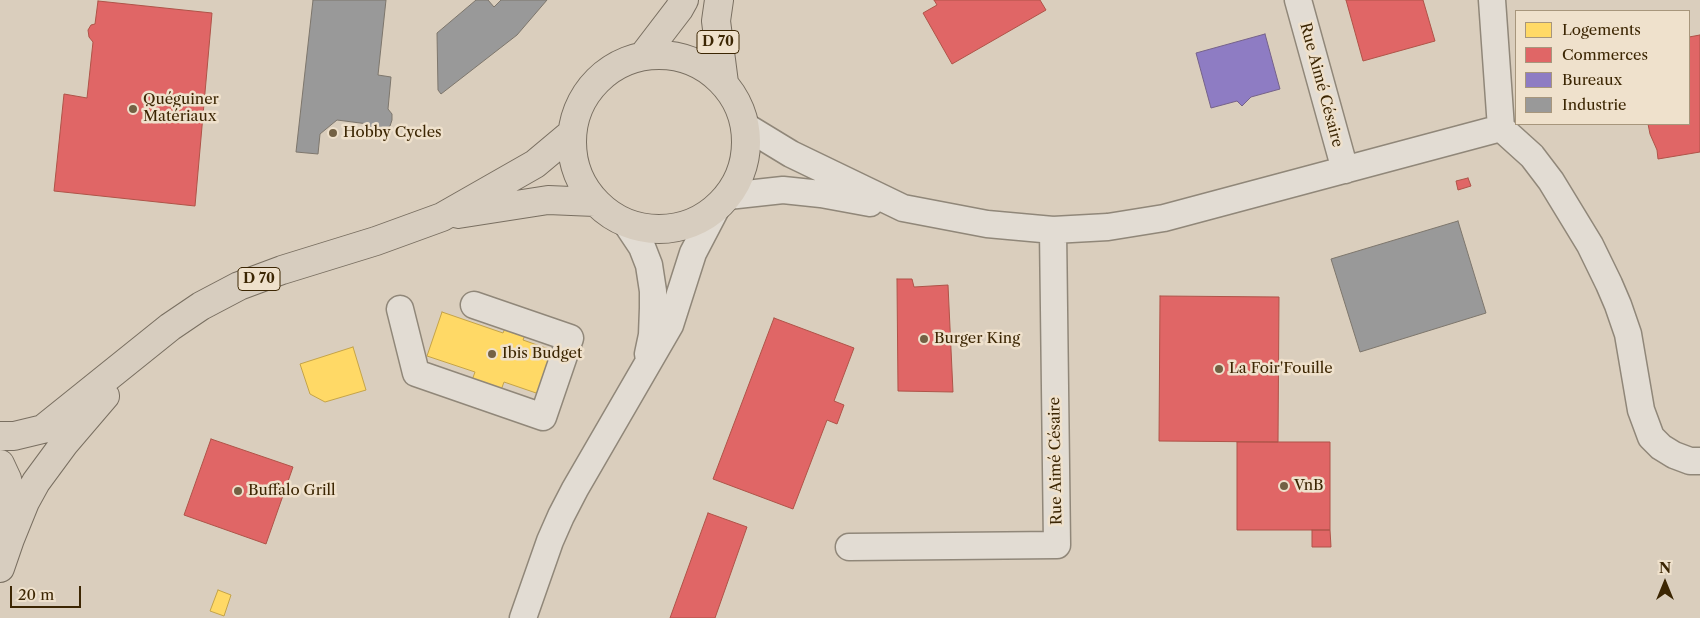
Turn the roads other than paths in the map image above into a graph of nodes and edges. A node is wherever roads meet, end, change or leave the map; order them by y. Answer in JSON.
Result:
{"nodes":[{"id":1,"x":684,"y":0,"type":"edge"},
{"id":2,"x":719,"y":0,"type":"edge"},
{"id":3,"x":1298,"y":0,"type":"edge"},
{"id":4,"x":1492,"y":0,"type":"edge"},
{"id":5,"x":643,"y":56,"type":"junction"},
{"id":6,"x":724,"y":83,"type":"junction"},
{"id":7,"x":745,"y":126,"type":"junction"},
{"id":8,"x":1501,"y":128,"type":"junction"},
{"id":9,"x":572,"y":133,"type":"junction"},
{"id":10,"x":1345,"y":170,"type":"junction"},
{"id":11,"x":722,"y":201,"type":"junction"},
{"id":12,"x":595,"y":202,"type":"junction"},
{"id":13,"x":903,"y":208,"type":"junction"},
{"id":14,"x":442,"y":217,"type":"junction"},
{"id":15,"x":626,"y":223,"type":"junction"},
{"id":16,"x":1053,"y":230,"type":"junction"},
{"id":17,"x":474,"y":305,"type":"dead end"},
{"id":18,"x":400,"y":309,"type":"dead end"},
{"id":19,"x":138,"y":354,"type":"junction"},
{"id":20,"x":646,"y":364,"type":"junction"},
{"id":21,"x":0,"y":436,"type":"edge"},
{"id":22,"x":1700,"y":461,"type":"edge"},
{"id":23,"x":0,"y":464,"type":"edge"},
{"id":24,"x":10,"y":539,"type":"junction"},
{"id":25,"x":849,"y":547,"type":"dead end"},
{"id":26,"x":0,"y":568,"type":"edge"},
{"id":27,"x":523,"y":618,"type":"edge"}],
"edges":[{"from":1,"to":5,"type":"main road"},
{"from":2,"to":6,"type":"main road","number":"D 70"},
{"from":3,"to":10,"type":"street","name":"Rue Aimé Césaire"},
{"from":4,"to":8,"type":"street"},
{"from":5,"to":6,"type":"main road"},
{"from":5,"to":9,"type":"main road"},
{"from":6,"to":7,"type":"main road"},
{"from":7,"to":11,"type":"main road"},
{"from":7,"to":13,"type":"street"},
{"from":8,"to":10,"type":"street"},
{"from":8,"to":22,"type":"street"},
{"from":9,"to":12,"type":"main road"},
{"from":9,"to":14,"type":"main road","number":"D 70"},
{"from":10,"to":16,"type":"street"},
{"from":11,"to":13,"type":"street"},
{"from":11,"to":15,"type":"main road"},
{"from":11,"to":20,"type":"street"},
{"from":12,"to":14,"type":"main road","number":"D 70"},
{"from":12,"to":15,"type":"main road"},
{"from":13,"to":16,"type":"street"},
{"from":14,"to":19,"type":"main road","number":"D 70"},
{"from":15,"to":20,"type":"street"},
{"from":16,"to":25,"type":"street","name":"Rue Aimé Césaire"},
{"from":17,"to":18,"type":"street"},
{"from":19,"to":21,"type":"main road","number":"D 70"},
{"from":19,"to":24,"type":"main road","number":"D 70"},
{"from":20,"to":27,"type":"street"},
{"from":23,"to":24,"type":"main road"},
{"from":24,"to":26,"type":"main road"}]}
